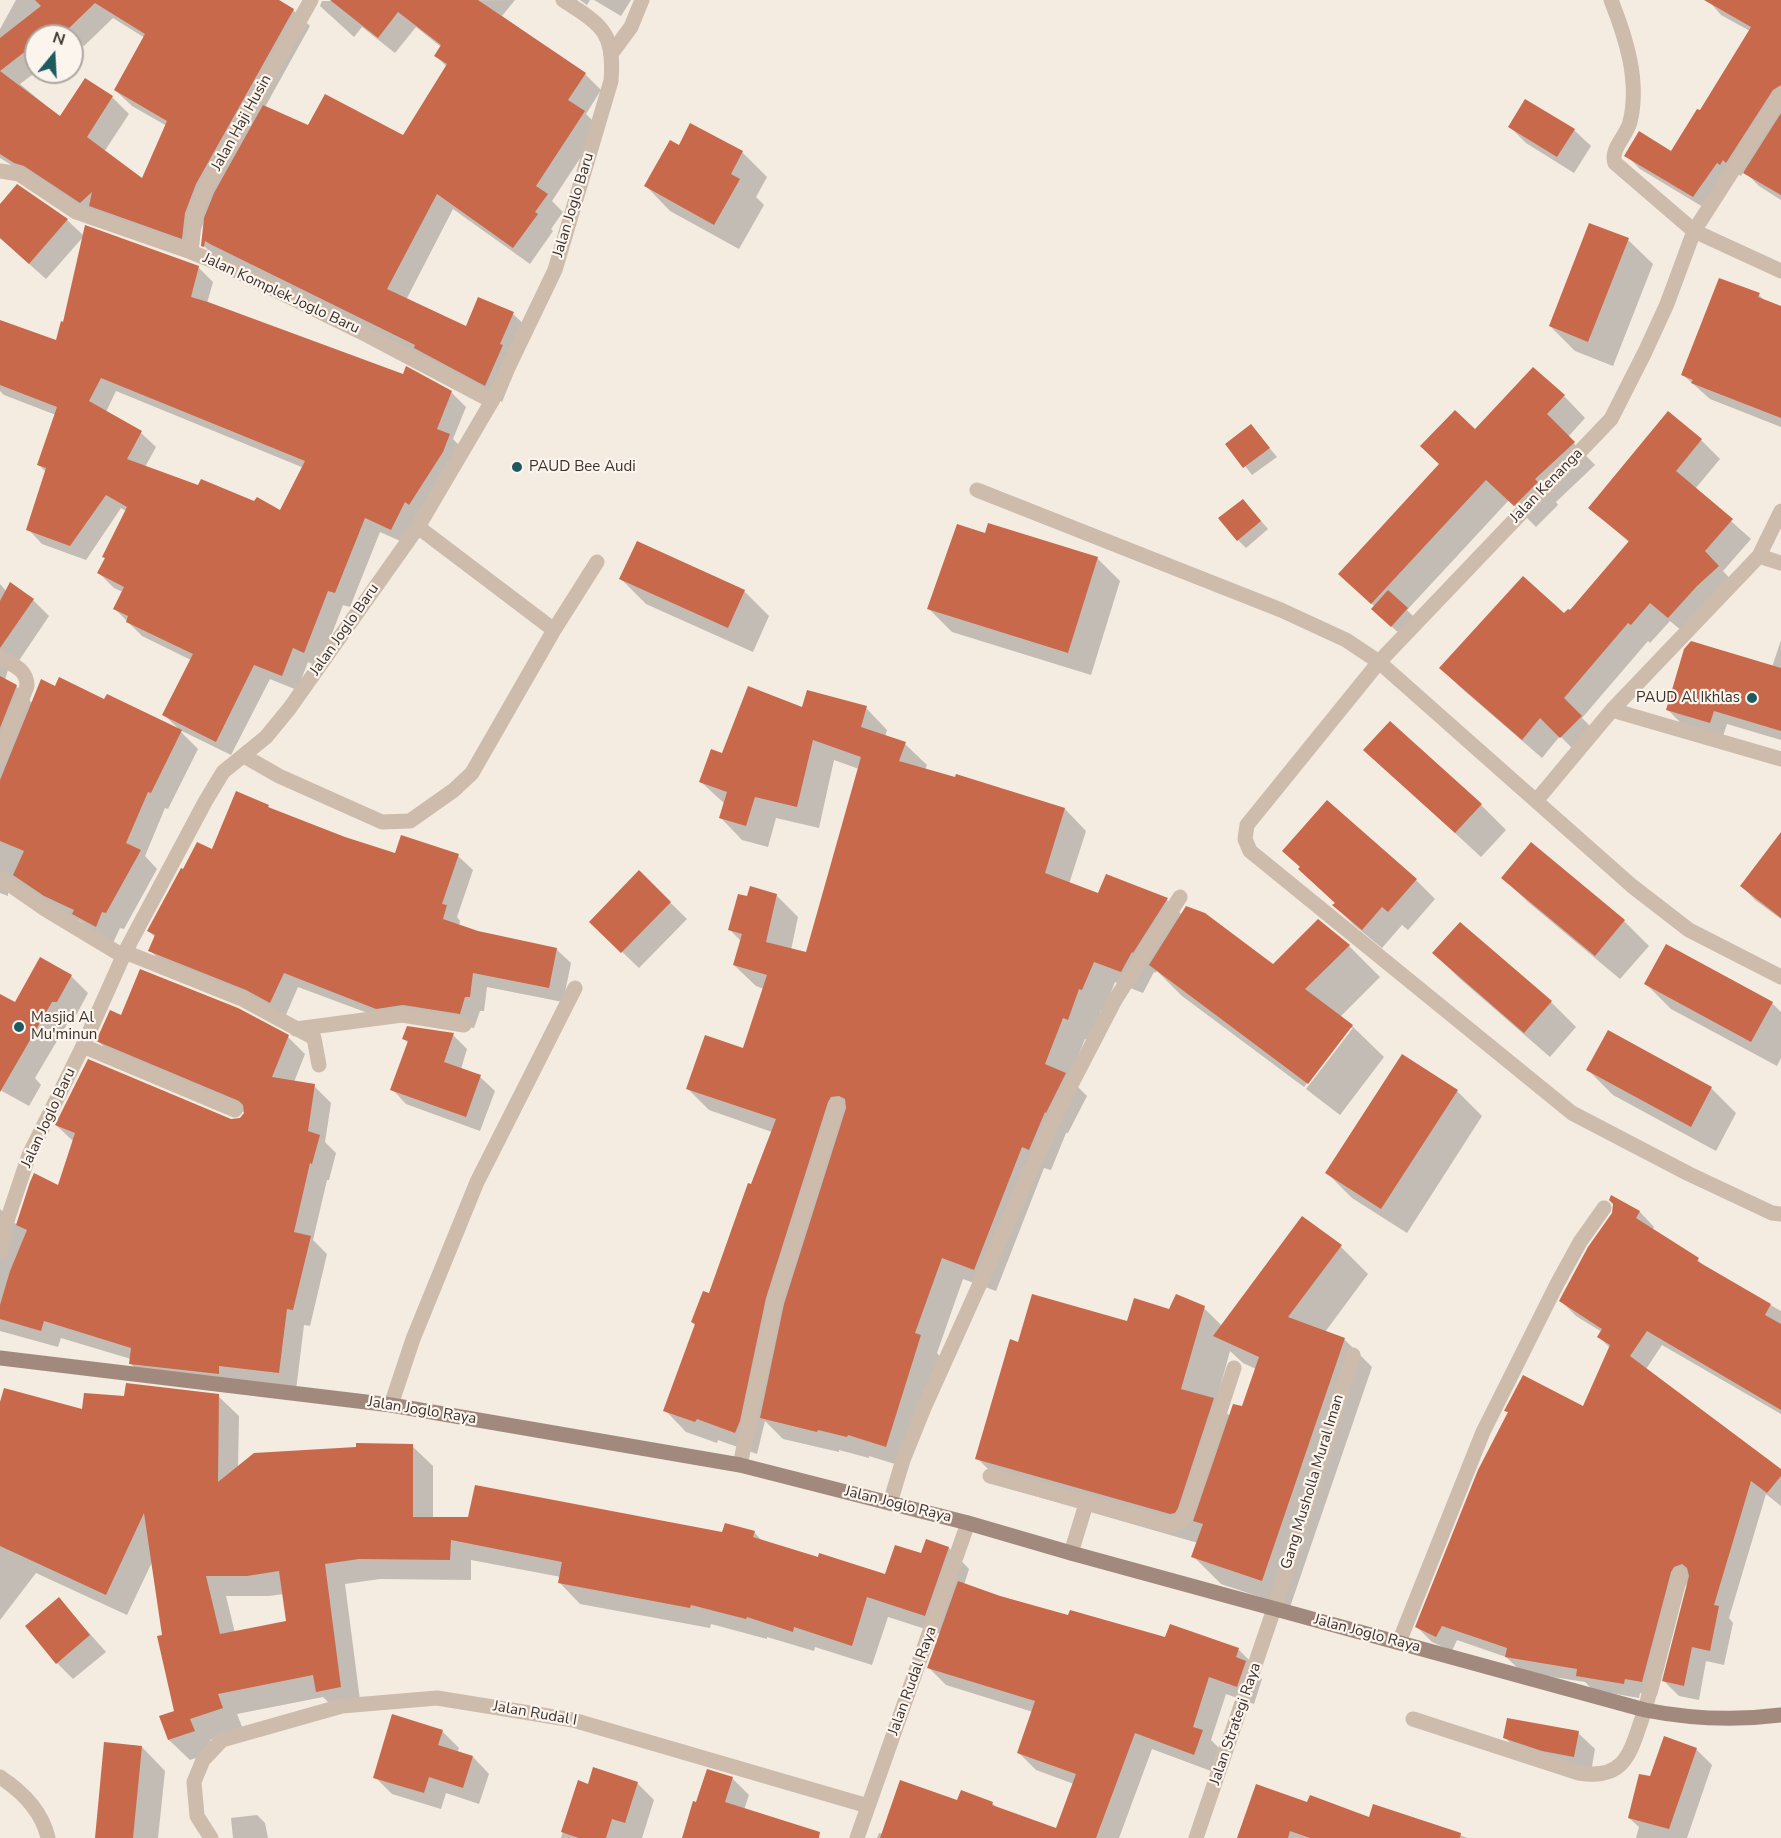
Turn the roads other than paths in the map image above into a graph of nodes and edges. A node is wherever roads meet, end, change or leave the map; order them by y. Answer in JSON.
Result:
{"nodes":[{"id":1,"x":311,"y":0,"type":"edge"},
{"id":2,"x":563,"y":0,"type":"edge"},
{"id":3,"x":642,"y":0,"type":"edge"},
{"id":4,"x":1611,"y":0,"type":"edge"},
{"id":5,"x":611,"y":54,"type":"junction"},
{"id":6,"x":1781,"y":95,"type":"edge"},
{"id":7,"x":0,"y":171,"type":"edge"},
{"id":8,"x":1694,"y":231,"type":"junction"},
{"id":9,"x":191,"y":252,"type":"junction"},
{"id":10,"x":1781,"y":272,"type":"edge"},
{"id":11,"x":492,"y":401,"type":"junction"},
{"id":12,"x":977,"y":490,"type":"dead end"},
{"id":13,"x":1781,"y":510,"type":"edge"},
{"id":14,"x":418,"y":527,"type":"junction"},
{"id":15,"x":1759,"y":556,"type":"junction"},
{"id":16,"x":597,"y":562,"type":"dead end"},
{"id":17,"x":1781,"y":562,"type":"edge"},
{"id":18,"x":554,"y":630,"type":"junction"},
{"id":19,"x":0,"y":658,"type":"edge"},
{"id":20,"x":1379,"y":662,"type":"junction"},
{"id":21,"x":1612,"y":710,"type":"junction"},
{"id":22,"x":0,"y":756,"type":"edge"},
{"id":23,"x":244,"y":756,"type":"junction"},
{"id":24,"x":1781,"y":759,"type":"edge"},
{"id":25,"x":1536,"y":801,"type":"junction"},
{"id":26,"x":0,"y":878,"type":"edge"},
{"id":27,"x":1180,"y":897,"type":"dead end"},
{"id":28,"x":124,"y":954,"type":"junction"},
{"id":29,"x":1781,"y":977,"type":"edge"},
{"id":30,"x":575,"y":988,"type":"dead end"},
{"id":31,"x":464,"y":1025,"type":"dead end"},
{"id":32,"x":296,"y":1029,"type":"junction"},
{"id":33,"x":83,"y":1046,"type":"junction"},
{"id":34,"x":319,"y":1065,"type":"dead end"},
{"id":35,"x":837,"y":1106,"type":"dead end"},
{"id":36,"x":235,"y":1110,"type":"dead end"},
{"id":37,"x":1604,"y":1208,"type":"dead end"},
{"id":38,"x":1781,"y":1214,"type":"edge"},
{"id":39,"x":0,"y":1252,"type":"edge"},
{"id":40,"x":1353,"y":1355,"type":"dead end"},
{"id":41,"x":0,"y":1358,"type":"edge"},
{"id":42,"x":1234,"y":1368,"type":"dead end"},
{"id":43,"x":391,"y":1405,"type":"junction"},
{"id":44,"x":740,"y":1465,"type":"junction"},
{"id":45,"x":990,"y":1476,"type":"dead end"},
{"id":46,"x":890,"y":1503,"type":"junction"},
{"id":47,"x":1086,"y":1504,"type":"junction"},
{"id":48,"x":968,"y":1523,"type":"junction"},
{"id":49,"x":1071,"y":1553,"type":"junction"},
{"id":50,"x":1680,"y":1574,"type":"dead end"},
{"id":51,"x":1274,"y":1609,"type":"junction"},
{"id":52,"x":1399,"y":1642,"type":"junction"},
{"id":53,"x":1645,"y":1710,"type":"junction"},
{"id":54,"x":1781,"y":1715,"type":"edge"},
{"id":55,"x":1413,"y":1719,"type":"dead end"},
{"id":56,"x":0,"y":1777,"type":"edge"},
{"id":57,"x":868,"y":1806,"type":"junction"},
{"id":58,"x":48,"y":1838,"type":"edge"},
{"id":59,"x":211,"y":1838,"type":"edge"},
{"id":60,"x":856,"y":1838,"type":"edge"},
{"id":61,"x":1196,"y":1838,"type":"edge"}],
"edges":[{"from":1,"to":9,"type":"street","name":"Jalan Haji Husin"},
{"from":2,"to":5,"type":"street","name":"Jalan Joglo Baru"},
{"from":3,"to":5,"type":"street"},
{"from":4,"to":8,"type":"street"},
{"from":5,"to":11,"type":"street","name":"Jalan Joglo Baru"},
{"from":6,"to":8,"type":"street","name":"Jalan Kenanga"},
{"from":7,"to":9,"type":"street","name":"Jalan Komplek Joglo Baru"},
{"from":8,"to":10,"type":"street"},
{"from":8,"to":20,"type":"street","name":"Jalan Kenanga"},
{"from":9,"to":11,"type":"street","name":"Jalan Komplek Joglo Baru"},
{"from":11,"to":14,"type":"street","name":"Jalan Joglo Baru"},
{"from":12,"to":20,"type":"street"},
{"from":13,"to":15,"type":"street"},
{"from":14,"to":18,"type":"street"},
{"from":14,"to":23,"type":"street","name":"Jalan Joglo Baru"},
{"from":15,"to":17,"type":"street"},
{"from":15,"to":21,"type":"street"},
{"from":16,"to":18,"type":"street"},
{"from":18,"to":23,"type":"street"},
{"from":19,"to":22,"type":"street"},
{"from":20,"to":25,"type":"street"},
{"from":20,"to":38,"type":"street","name":"Jalan Kenanga"},
{"from":21,"to":24,"type":"street"},
{"from":21,"to":25,"type":"street"},
{"from":23,"to":28,"type":"street","name":"Jalan Joglo Baru"},
{"from":25,"to":29,"type":"street"},
{"from":26,"to":28,"type":"street"},
{"from":27,"to":46,"type":"street"},
{"from":28,"to":32,"type":"street"},
{"from":28,"to":33,"type":"street","name":"Jalan Joglo Baru"},
{"from":30,"to":43,"type":"street"},
{"from":31,"to":32,"type":"street"},
{"from":32,"to":34,"type":"street"},
{"from":33,"to":36,"type":"street"},
{"from":33,"to":39,"type":"street","name":"Jalan Joglo Baru"},
{"from":35,"to":44,"type":"street"},
{"from":37,"to":52,"type":"street"},
{"from":40,"to":51,"type":"street","name":"Gang Musholla Mural Iman"},
{"from":41,"to":43,"type":"main road","name":"Jalan Joglo Raya"},
{"from":42,"to":47,"type":"street"},
{"from":43,"to":44,"type":"main road","name":"Jalan Joglo Raya"},
{"from":44,"to":46,"type":"main road","name":"Jalan Joglo Raya"},
{"from":45,"to":47,"type":"street"},
{"from":46,"to":48,"type":"main road","name":"Jalan Joglo Raya"},
{"from":47,"to":49,"type":"street"},
{"from":48,"to":49,"type":"main road","name":"Jalan Joglo Raya"},
{"from":48,"to":57,"type":"street","name":"Jalan Rudal Raya"},
{"from":49,"to":51,"type":"main road","name":"Jalan Joglo Raya"},
{"from":50,"to":53,"type":"street"},
{"from":51,"to":52,"type":"main road","name":"Jalan Joglo Raya"},
{"from":51,"to":61,"type":"street","name":"Jalan Strategi Raya"},
{"from":52,"to":53,"type":"main road","name":"Jalan Joglo Raya"},
{"from":53,"to":54,"type":"main road","name":"Jalan Joglo Raya"},
{"from":53,"to":55,"type":"street"},
{"from":56,"to":58,"type":"street"},
{"from":57,"to":59,"type":"street","name":"Jalan Rudal I"},
{"from":57,"to":60,"type":"street","name":"Jalan Rudal Raya"}]}
